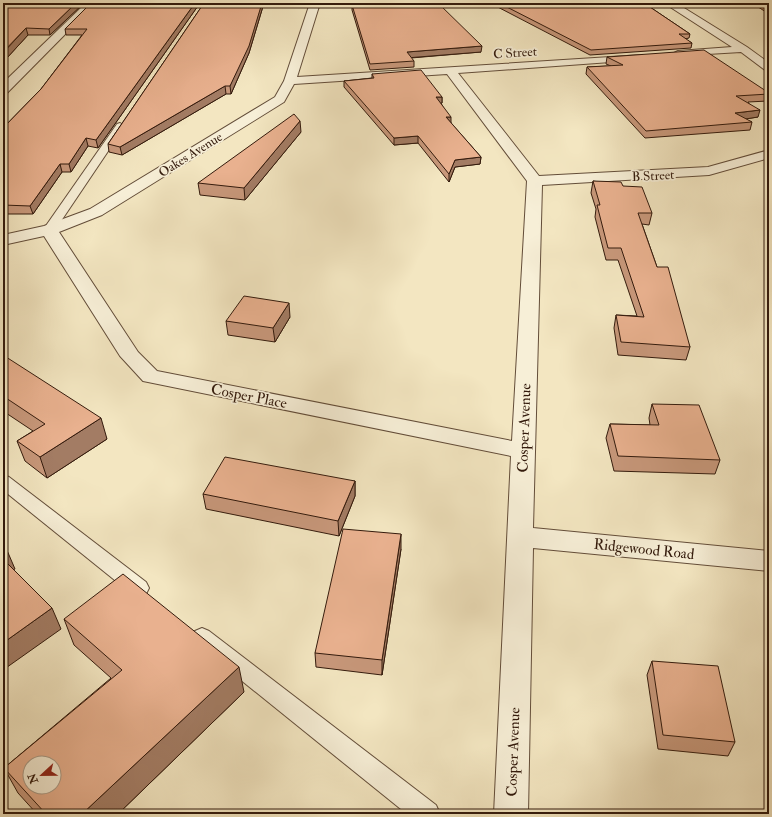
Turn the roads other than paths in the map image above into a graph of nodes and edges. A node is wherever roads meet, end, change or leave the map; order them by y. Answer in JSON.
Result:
{"nodes":[{"id":1,"x":91,"y":3,"type":"edge"},
{"id":2,"x":315,"y":3,"type":"edge"},
{"id":3,"x":669,"y":3,"type":"edge"},
{"id":4,"x":742,"y":49,"type":"junction"},
{"id":5,"x":664,"y":55,"type":"edge"},
{"id":6,"x":648,"y":56,"type":"edge"},
{"id":7,"x":769,"y":68,"type":"edge"},
{"id":8,"x":450,"y":70,"type":"junction"},
{"id":9,"x":290,"y":81,"type":"junction"},
{"id":10,"x":3,"y":90,"type":"edge"},
{"id":11,"x":124,"y":120,"type":"edge"},
{"id":12,"x":769,"y":154,"type":"edge"},
{"id":13,"x":535,"y":181,"type":"junction"},
{"id":14,"x":49,"y":230,"type":"junction"},
{"id":15,"x":3,"y":240,"type":"edge"},
{"id":16,"x":523,"y":451,"type":"junction"},
{"id":17,"x":3,"y":480,"type":"edge"},
{"id":18,"x":520,"y":537,"type":"junction"},
{"id":19,"x":769,"y":561,"type":"edge"},
{"id":20,"x":152,"y":598,"type":"edge"},
{"id":21,"x":184,"y":623,"type":"edge"},
{"id":22,"x":427,"y":814,"type":"edge"},
{"id":23,"x":510,"y":814,"type":"edge"}],
"edges":[{"from":1,"to":10,"type":"street"},
{"from":2,"to":9,"type":"street","name":"Oakes Avenue"},
{"from":3,"to":4,"type":"street"},
{"from":4,"to":5,"type":"street"},
{"from":4,"to":7,"type":"street"},
{"from":6,"to":8,"type":"street","name":"C Street"},
{"from":8,"to":9,"type":"street","name":"C Street"},
{"from":8,"to":13,"type":"street"},
{"from":9,"to":14,"type":"street","name":"Oakes Avenue"},
{"from":11,"to":14,"type":"lane"},
{"from":12,"to":13,"type":"street","name":"B Street"},
{"from":13,"to":16,"type":"street","name":"Cosper Avenue"},
{"from":14,"to":15,"type":"street","name":"Oakes Avenue"},
{"from":14,"to":16,"type":"street","name":"Cosper Place"},
{"from":16,"to":18,"type":"street","name":"Cosper Avenue"},
{"from":17,"to":20,"type":"lane"},
{"from":18,"to":19,"type":"street","name":"Ridgewood Road"},
{"from":18,"to":23,"type":"street","name":"Cosper Avenue"},
{"from":21,"to":22,"type":"lane"}]}
